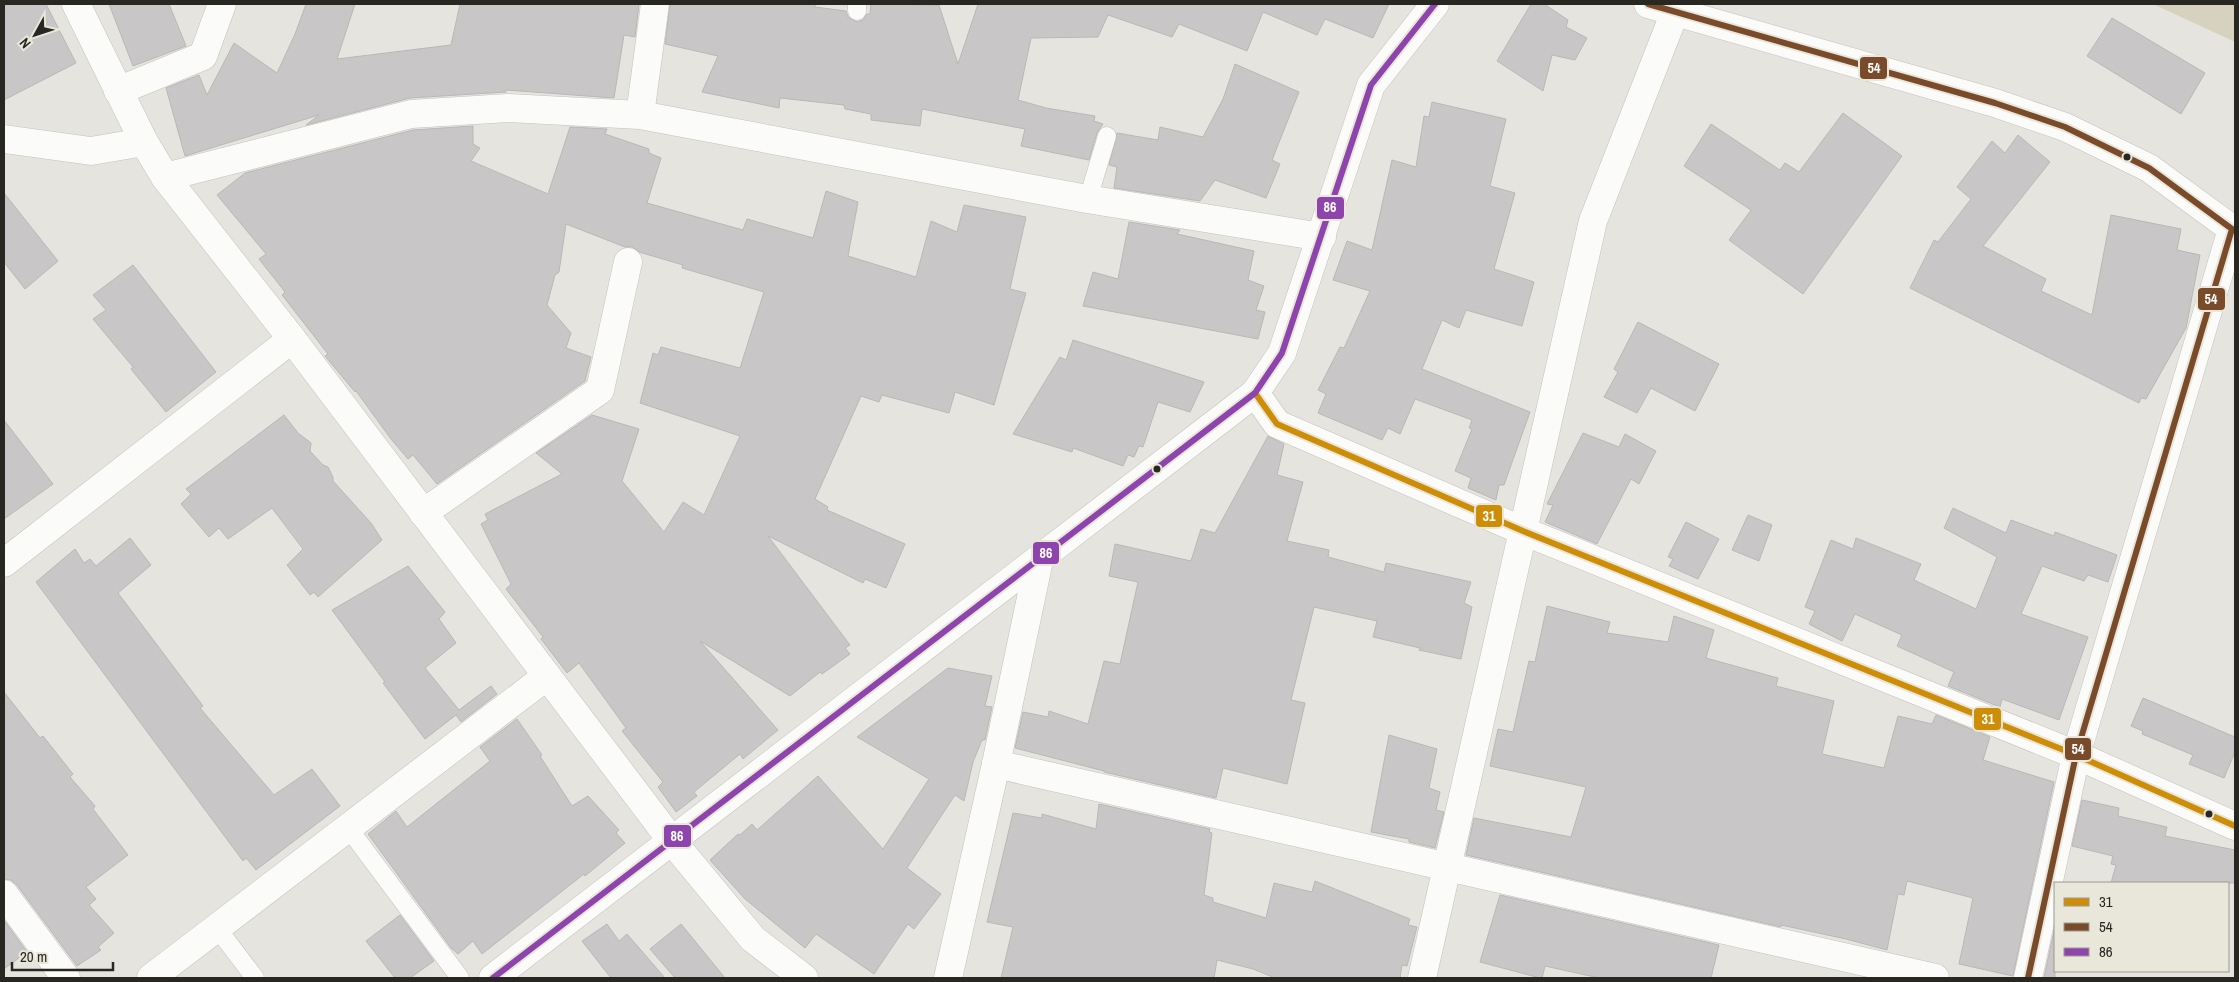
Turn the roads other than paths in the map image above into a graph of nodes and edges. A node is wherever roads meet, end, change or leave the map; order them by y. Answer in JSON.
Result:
{"nodes":[{"id":1,"x":76,"y":4,"type":"edge"},
{"id":2,"x":222,"y":4,"type":"edge"},
{"id":3,"x":655,"y":4,"type":"edge"},
{"id":4,"x":1435,"y":4,"type":"edge"},
{"id":5,"x":1648,"y":4,"type":"edge"},
{"id":6,"x":1675,"y":12,"type":"junction"},
{"id":7,"x":118,"y":90,"type":"junction"},
{"id":8,"x":640,"y":114,"type":"junction"},
{"id":9,"x":1107,"y":136,"type":"dead end"},
{"id":10,"x":4,"y":139,"type":"edge"},
{"id":11,"x":144,"y":142,"type":"junction"},
{"id":12,"x":165,"y":177,"type":"junction"},
{"id":13,"x":1088,"y":199,"type":"junction"},
{"id":14,"x":2234,"y":231,"type":"edge"},
{"id":15,"x":1322,"y":237,"type":"junction"},
{"id":16,"x":628,"y":262,"type":"dead end"},
{"id":17,"x":292,"y":339,"type":"junction"},
{"id":18,"x":1255,"y":393,"type":"junction"},
{"id":19,"x":423,"y":513,"type":"junction"},
{"id":20,"x":1522,"y":531,"type":"junction"},
{"id":21,"x":1039,"y":560,"type":"junction"},
{"id":22,"x":5,"y":561,"type":"edge"},
{"id":23,"x":547,"y":676,"type":"junction"},
{"id":24,"x":2076,"y":755,"type":"junction"},
{"id":25,"x":996,"y":764,"type":"junction"},
{"id":26,"x":2235,"y":826,"type":"edge"},
{"id":27,"x":349,"y":829,"type":"junction"},
{"id":28,"x":672,"y":841,"type":"junction"},
{"id":29,"x":1446,"y":868,"type":"junction"},
{"id":30,"x":4,"y":894,"type":"edge"},
{"id":31,"x":217,"y":928,"type":"junction"},
{"id":32,"x":498,"y":977,"type":"edge"},
{"id":33,"x":66,"y":978,"type":"edge"},
{"id":34,"x":152,"y":978,"type":"edge"},
{"id":35,"x":255,"y":978,"type":"edge"},
{"id":36,"x":460,"y":978,"type":"edge"},
{"id":37,"x":804,"y":978,"type":"edge"},
{"id":38,"x":948,"y":978,"type":"edge"},
{"id":39,"x":1422,"y":978,"type":"edge"},
{"id":40,"x":1936,"y":978,"type":"edge"},
{"id":41,"x":2028,"y":978,"type":"edge"}],
"edges":[{"from":1,"to":7,"type":"street"},
{"from":2,"to":7,"type":"street"},
{"from":3,"to":8,"type":"street"},
{"from":4,"to":15,"type":"street"},
{"from":5,"to":6,"type":"street"},
{"from":6,"to":14,"type":"street"},
{"from":6,"to":20,"type":"street"},
{"from":7,"to":11,"type":"street"},
{"from":8,"to":12,"type":"street"},
{"from":8,"to":13,"type":"street"},
{"from":9,"to":13,"type":"lane"},
{"from":10,"to":11,"type":"street"},
{"from":11,"to":12,"type":"street"},
{"from":12,"to":17,"type":"street"},
{"from":13,"to":15,"type":"street"},
{"from":14,"to":24,"type":"street"},
{"from":15,"to":18,"type":"street"},
{"from":16,"to":19,"type":"street"},
{"from":17,"to":19,"type":"street"},
{"from":17,"to":22,"type":"street"},
{"from":18,"to":20,"type":"street"},
{"from":18,"to":21,"type":"street"},
{"from":19,"to":23,"type":"street"},
{"from":20,"to":24,"type":"street"},
{"from":20,"to":29,"type":"street"},
{"from":21,"to":25,"type":"street"},
{"from":21,"to":28,"type":"street"},
{"from":23,"to":27,"type":"street"},
{"from":23,"to":28,"type":"street"},
{"from":24,"to":26,"type":"street"},
{"from":24,"to":41,"type":"street"},
{"from":25,"to":29,"type":"street"},
{"from":25,"to":38,"type":"street"},
{"from":27,"to":31,"type":"street"},
{"from":27,"to":36,"type":"lane"},
{"from":28,"to":32,"type":"street"},
{"from":28,"to":37,"type":"street"},
{"from":29,"to":39,"type":"street"},
{"from":29,"to":40,"type":"street"},
{"from":30,"to":33,"type":"street"},
{"from":31,"to":34,"type":"street"},
{"from":31,"to":35,"type":"lane"}]}
